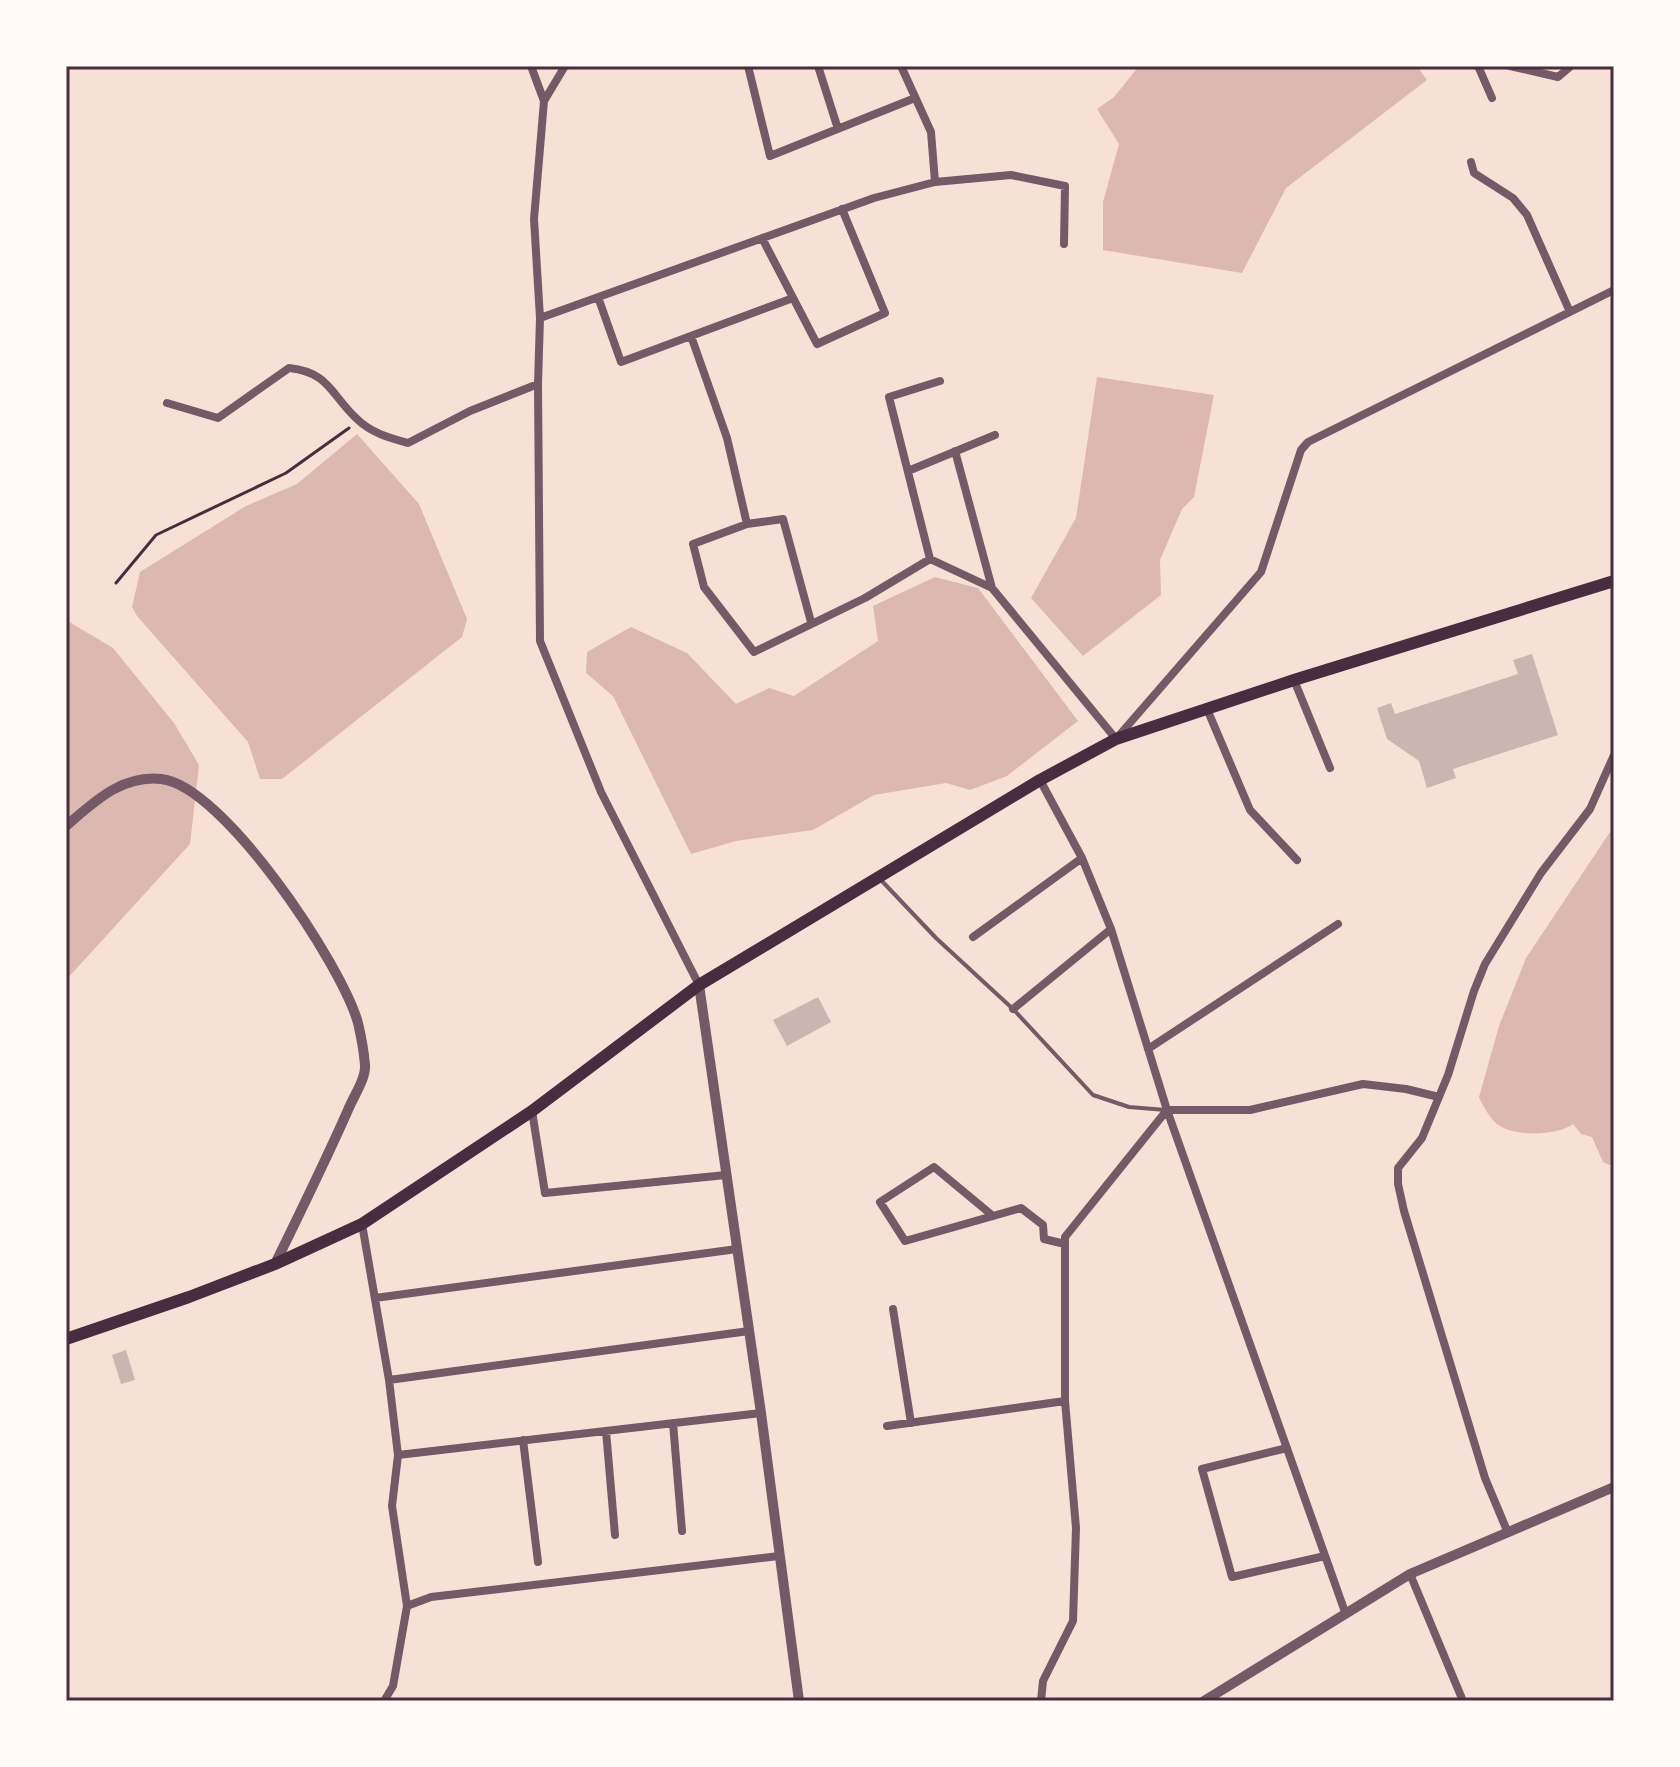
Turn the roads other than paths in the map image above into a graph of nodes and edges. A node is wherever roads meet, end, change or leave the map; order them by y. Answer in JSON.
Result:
{"nodes":[{"id":1,"x":531,"y":66,"type":"edge"},
{"id":2,"x":565,"y":66,"type":"edge"},
{"id":3,"x":748,"y":66,"type":"edge"},
{"id":4,"x":818,"y":66,"type":"edge"},
{"id":5,"x":901,"y":66,"type":"edge"},
{"id":6,"x":1478,"y":66,"type":"edge"},
{"id":7,"x":1510,"y":66,"type":"edge"},
{"id":8,"x":1571,"y":66,"type":"edge"},
{"id":9,"x":915,"y":98,"type":"junction"},
{"id":10,"x":1492,"y":98,"type":"dead end"},
{"id":11,"x":544,"y":101,"type":"junction"},
{"id":12,"x":838,"y":129,"type":"junction"},
{"id":13,"x":1471,"y":162,"type":"dead end"},
{"id":14,"x":935,"y":182,"type":"junction"},
{"id":15,"x":842,"y":209,"type":"junction"},
{"id":16,"x":762,"y":238,"type":"junction"},
{"id":17,"x":1064,"y":244,"type":"dead end"},
{"id":18,"x":1614,"y":290,"type":"edge"},
{"id":19,"x":598,"y":297,"type":"junction"},
{"id":20,"x":793,"y":298,"type":"junction"},
{"id":21,"x":1570,"y":312,"type":"junction"},
{"id":22,"x":540,"y":318,"type":"junction"},
{"id":23,"x":691,"y":336,"type":"junction"},
{"id":24,"x":940,"y":381,"type":"dead end"},
{"id":25,"x":538,"y":384,"type":"junction"},
{"id":26,"x":167,"y":403,"type":"dead end"},
{"id":27,"x":995,"y":435,"type":"dead end"},
{"id":28,"x":955,"y":451,"type":"junction"},
{"id":29,"x":908,"y":471,"type":"junction"},
{"id":30,"x":747,"y":524,"type":"junction"},
{"id":31,"x":930,"y":559,"type":"junction"},
{"id":32,"x":1614,"y":581,"type":"edge"},
{"id":33,"x":992,"y":588,"type":"junction"},
{"id":34,"x":811,"y":622,"type":"junction"},
{"id":35,"x":1294,"y":680,"type":"junction"},
{"id":36,"x":1207,"y":709,"type":"junction"},
{"id":37,"x":1116,"y":739,"type":"junction"},
{"id":38,"x":1614,"y":755,"type":"edge"},
{"id":39,"x":1330,"y":768,"type":"dead end"},
{"id":40,"x":1040,"y":780,"type":"junction"},
{"id":41,"x":66,"y":826,"type":"edge"},
{"id":42,"x":1082,"y":858,"type":"junction"},
{"id":43,"x":1297,"y":860,"type":"dead end"},
{"id":44,"x":878,"y":877,"type":"junction"},
{"id":45,"x":1338,"y":924,"type":"dead end"},
{"id":46,"x":1111,"y":929,"type":"junction"},
{"id":47,"x":973,"y":937,"type":"dead end"},
{"id":48,"x":699,"y":985,"type":"junction"},
{"id":49,"x":1013,"y":1009,"type":"junction"},
{"id":50,"x":1148,"y":1049,"type":"junction"},
{"id":51,"x":1439,"y":1097,"type":"junction"},
{"id":52,"x":1167,"y":1110,"type":"junction"},
{"id":53,"x":532,"y":1111,"type":"junction"},
{"id":54,"x":726,"y":1175,"type":"junction"},
{"id":55,"x":993,"y":1216,"type":"junction"},
{"id":56,"x":362,"y":1224,"type":"junction"},
{"id":57,"x":1065,"y":1244,"type":"junction"},
{"id":58,"x":737,"y":1249,"type":"junction"},
{"id":59,"x":275,"y":1264,"type":"junction"},
{"id":60,"x":375,"y":1298,"type":"junction"},
{"id":61,"x":893,"y":1309,"type":"dead end"},
{"id":62,"x":749,"y":1331,"type":"junction"},
{"id":63,"x":66,"y":1339,"type":"edge"},
{"id":64,"x":389,"y":1380,"type":"junction"},
{"id":65,"x":1065,"y":1401,"type":"junction"},
{"id":66,"x":761,"y":1413,"type":"junction"},
{"id":67,"x":673,"y":1423,"type":"junction"},
{"id":68,"x":911,"y":1423,"type":"junction"},
{"id":69,"x":887,"y":1426,"type":"dead end"},
{"id":70,"x":606,"y":1431,"type":"junction"},
{"id":71,"x":523,"y":1440,"type":"junction"},
{"id":72,"x":1287,"y":1448,"type":"junction"},
{"id":73,"x":398,"y":1455,"type":"junction"},
{"id":74,"x":1614,"y":1487,"type":"edge"},
{"id":75,"x":682,"y":1531,"type":"dead end"},
{"id":76,"x":1508,"y":1533,"type":"junction"},
{"id":77,"x":615,"y":1535,"type":"dead end"},
{"id":78,"x":779,"y":1556,"type":"junction"},
{"id":79,"x":1325,"y":1556,"type":"junction"},
{"id":80,"x":538,"y":1562,"type":"dead end"},
{"id":81,"x":1410,"y":1574,"type":"junction"},
{"id":82,"x":407,"y":1606,"type":"junction"},
{"id":83,"x":1345,"y":1612,"type":"junction"},
{"id":84,"x":384,"y":1701,"type":"edge"},
{"id":85,"x":799,"y":1701,"type":"edge"},
{"id":86,"x":1041,"y":1701,"type":"edge"},
{"id":87,"x":1204,"y":1701,"type":"edge"},
{"id":88,"x":1463,"y":1701,"type":"edge"}],
"edges":[{"from":1,"to":11,"type":"street"},
{"from":2,"to":11,"type":"street"},
{"from":3,"to":12,"type":"street"},
{"from":4,"to":12,"type":"street"},
{"from":5,"to":9,"type":"street"},
{"from":6,"to":10,"type":"street"},
{"from":7,"to":8,"type":"street"},
{"from":9,"to":12,"type":"street"},
{"from":9,"to":14,"type":"street"},
{"from":11,"to":22,"type":"street"},
{"from":13,"to":21,"type":"street"},
{"from":14,"to":15,"type":"street"},
{"from":14,"to":17,"type":"street"},
{"from":15,"to":16,"type":"street"},
{"from":15,"to":20,"type":"street"},
{"from":16,"to":19,"type":"street"},
{"from":16,"to":20,"type":"street"},
{"from":18,"to":21,"type":"street"},
{"from":19,"to":22,"type":"street"},
{"from":19,"to":23,"type":"street"},
{"from":20,"to":23,"type":"street"},
{"from":21,"to":37,"type":"street"},
{"from":22,"to":25,"type":"street"},
{"from":23,"to":30,"type":"street"},
{"from":24,"to":29,"type":"street"},
{"from":25,"to":26,"type":"street"},
{"from":25,"to":48,"type":"street"},
{"from":27,"to":28,"type":"street"},
{"from":28,"to":29,"type":"street"},
{"from":28,"to":33,"type":"street"},
{"from":29,"to":31,"type":"street"},
{"from":30,"to":34,"type":"street"},
{"from":30,"to":34,"type":"street"},
{"from":31,"to":33,"type":"street"},
{"from":31,"to":34,"type":"street"},
{"from":32,"to":35,"type":"main road"},
{"from":33,"to":37,"type":"street"},
{"from":35,"to":36,"type":"main road"},
{"from":35,"to":39,"type":"street"},
{"from":36,"to":37,"type":"main road"},
{"from":36,"to":43,"type":"street"},
{"from":37,"to":40,"type":"main road"},
{"from":38,"to":51,"type":"street"},
{"from":40,"to":42,"type":"street"},
{"from":40,"to":44,"type":"main road"},
{"from":41,"to":59,"type":"street"},
{"from":42,"to":46,"type":"street"},
{"from":42,"to":47,"type":"street"},
{"from":44,"to":48,"type":"main road"},
{"from":44,"to":49,"type":"lane"},
{"from":45,"to":50,"type":"street"},
{"from":46,"to":49,"type":"street"},
{"from":46,"to":50,"type":"street"},
{"from":48,"to":53,"type":"main road"},
{"from":48,"to":54,"type":"street"},
{"from":49,"to":52,"type":"lane"},
{"from":50,"to":52,"type":"street"},
{"from":51,"to":52,"type":"street"},
{"from":51,"to":76,"type":"street"},
{"from":52,"to":57,"type":"street"},
{"from":52,"to":72,"type":"street"},
{"from":53,"to":54,"type":"street"},
{"from":53,"to":56,"type":"main road"},
{"from":54,"to":58,"type":"street"},
{"from":55,"to":55,"type":"street"},
{"from":55,"to":57,"type":"street"},
{"from":56,"to":59,"type":"main road"},
{"from":56,"to":60,"type":"street"},
{"from":57,"to":65,"type":"street"},
{"from":58,"to":60,"type":"street"},
{"from":58,"to":62,"type":"street"},
{"from":59,"to":63,"type":"main road"},
{"from":60,"to":64,"type":"street"},
{"from":61,"to":68,"type":"street"},
{"from":62,"to":64,"type":"street"},
{"from":62,"to":66,"type":"street"},
{"from":64,"to":73,"type":"street"},
{"from":65,"to":68,"type":"street"},
{"from":65,"to":86,"type":"street"},
{"from":66,"to":67,"type":"street"},
{"from":66,"to":78,"type":"street"},
{"from":67,"to":70,"type":"street"},
{"from":67,"to":75,"type":"street"},
{"from":68,"to":69,"type":"street"},
{"from":70,"to":71,"type":"street"},
{"from":70,"to":77,"type":"street"},
{"from":71,"to":73,"type":"street"},
{"from":71,"to":80,"type":"street"},
{"from":72,"to":79,"type":"street"},
{"from":72,"to":79,"type":"street"},
{"from":73,"to":82,"type":"street"},
{"from":74,"to":76,"type":"street"},
{"from":76,"to":81,"type":"street"},
{"from":78,"to":82,"type":"street"},
{"from":78,"to":85,"type":"street"},
{"from":79,"to":83,"type":"street"},
{"from":81,"to":83,"type":"street"},
{"from":81,"to":88,"type":"street"},
{"from":82,"to":84,"type":"street"},
{"from":83,"to":87,"type":"street"}]}
